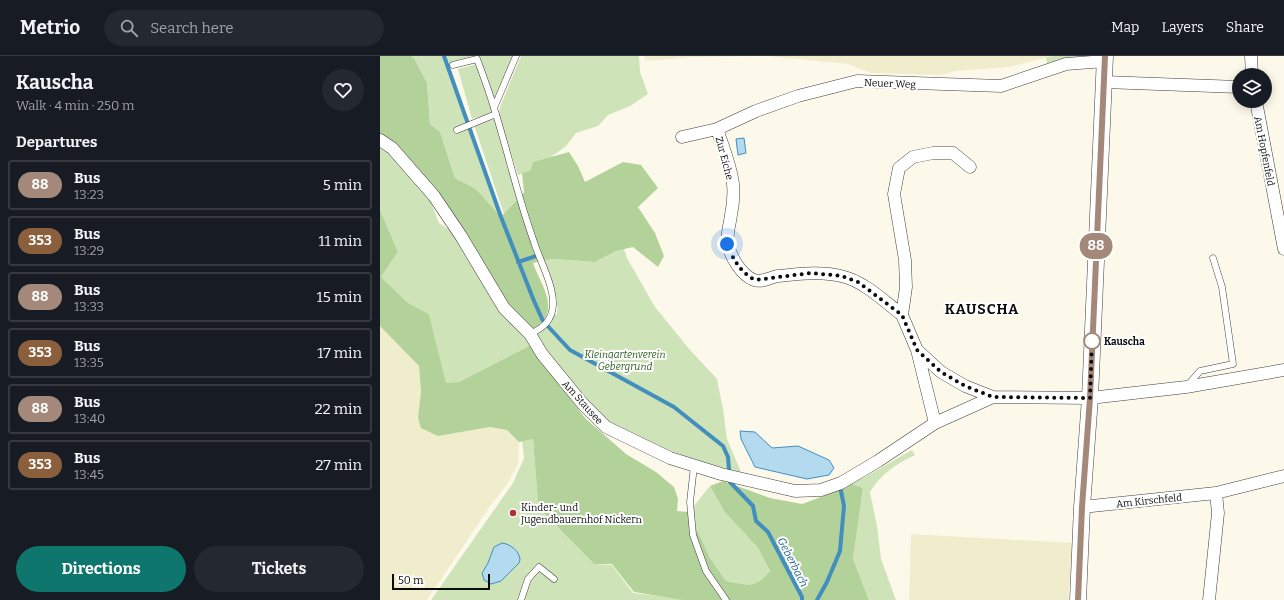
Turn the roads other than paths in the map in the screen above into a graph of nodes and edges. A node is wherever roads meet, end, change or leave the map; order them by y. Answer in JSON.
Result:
{"nodes":[{"id":1,"x":516,"y":56,"type":"edge"},
{"id":2,"x":1251,"y":56,"type":"edge"},
{"id":3,"x":1105,"y":59,"type":"edge"},
{"id":4,"x":453,"y":65,"type":"dead end"},
{"id":5,"x":1252,"y":68,"type":"edge"},
{"id":6,"x":1104,"y":82,"type":"junction"},
{"id":7,"x":1232,"y":87,"type":"edge"},
{"id":8,"x":1257,"y":108,"type":"edge"},
{"id":9,"x":495,"y":111,"type":"junction"},
{"id":10,"x":717,"y":129,"type":"junction"},
{"id":11,"x":457,"y":130,"type":"dead end"},
{"id":12,"x":682,"y":137,"type":"dead end"},
{"id":13,"x":380,"y":140,"type":"edge"},
{"id":14,"x":970,"y":167,"type":"dead end"},
{"id":15,"x":1284,"y":249,"type":"edge"},
{"id":16,"x":1213,"y":258,"type":"dead end"},
{"id":17,"x":902,"y":315,"type":"junction"},
{"id":18,"x":530,"y":334,"type":"junction"},
{"id":19,"x":917,"y":350,"type":"junction"},
{"id":20,"x":1284,"y":370,"type":"edge"},
{"id":21,"x":1186,"y":387,"type":"junction"},
{"id":22,"x":993,"y":397,"type":"junction"},
{"id":23,"x":1090,"y":398,"type":"junction"},
{"id":24,"x":935,"y":423,"type":"junction"},
{"id":25,"x":905,"y":442,"type":"joint"},
{"id":26,"x":694,"y":466,"type":"junction"},
{"id":27,"x":1284,"y":476,"type":"edge"},
{"id":28,"x":1216,"y":494,"type":"junction"},
{"id":29,"x":1082,"y":507,"type":"junction"},
{"id":30,"x":554,"y":579,"type":"dead end"},
{"id":31,"x":520,"y":600,"type":"edge"},
{"id":32,"x":726,"y":600,"type":"edge"},
{"id":33,"x":1078,"y":600,"type":"edge"},
{"id":34,"x":1209,"y":600,"type":"edge"}],
"edges":[{"from":1,"to":9,"type":"lane"},
{"from":2,"to":5,"type":"street"},
{"from":3,"to":6,"type":"street"},
{"from":3,"to":10,"type":"street","name":"Neuer Weg"},
{"from":4,"to":9,"type":"lane"},
{"from":6,"to":7,"type":"street"},
{"from":6,"to":23,"type":"street"},
{"from":8,"to":15,"type":"street","name":"Am Hopfenfeld"},
{"from":9,"to":11,"type":"lane"},
{"from":9,"to":18,"type":"lane"},
{"from":10,"to":12,"type":"street","name":"Neuer Weg"},
{"from":10,"to":17,"type":"street","name":"Zur Eiche"},
{"from":13,"to":18,"type":"street","name":"Am Stausee"},
{"from":14,"to":17,"type":"street"},
{"from":16,"to":21,"type":"lane"},
{"from":17,"to":19,"type":"street","name":"Zur Eiche"},
{"from":18,"to":26,"type":"street","name":"Am Stausee"},
{"from":19,"to":22,"type":"street","name":"Zur Eiche"},
{"from":19,"to":24,"type":"street","name":"Zur Eiche"},
{"from":20,"to":21,"type":"street","name":"Zur Eiche"},
{"from":21,"to":23,"type":"street","name":"Zur Eiche"},
{"from":22,"to":23,"type":"street","name":"Zur Eiche"},
{"from":22,"to":24,"type":"street","name":"Zur Eiche"},
{"from":23,"to":29,"type":"street"},
{"from":24,"to":25,"type":"street","name":"Zur Eiche"},
{"from":25,"to":26,"type":"street","name":"Am Stausee"},
{"from":26,"to":32,"type":"lane"},
{"from":27,"to":28,"type":"street","name":"Am Kirschfeld"},
{"from":28,"to":29,"type":"street","name":"Am Kirschfeld"},
{"from":28,"to":34,"type":"street"},
{"from":29,"to":33,"type":"street"},
{"from":30,"to":31,"type":"lane"}]}
